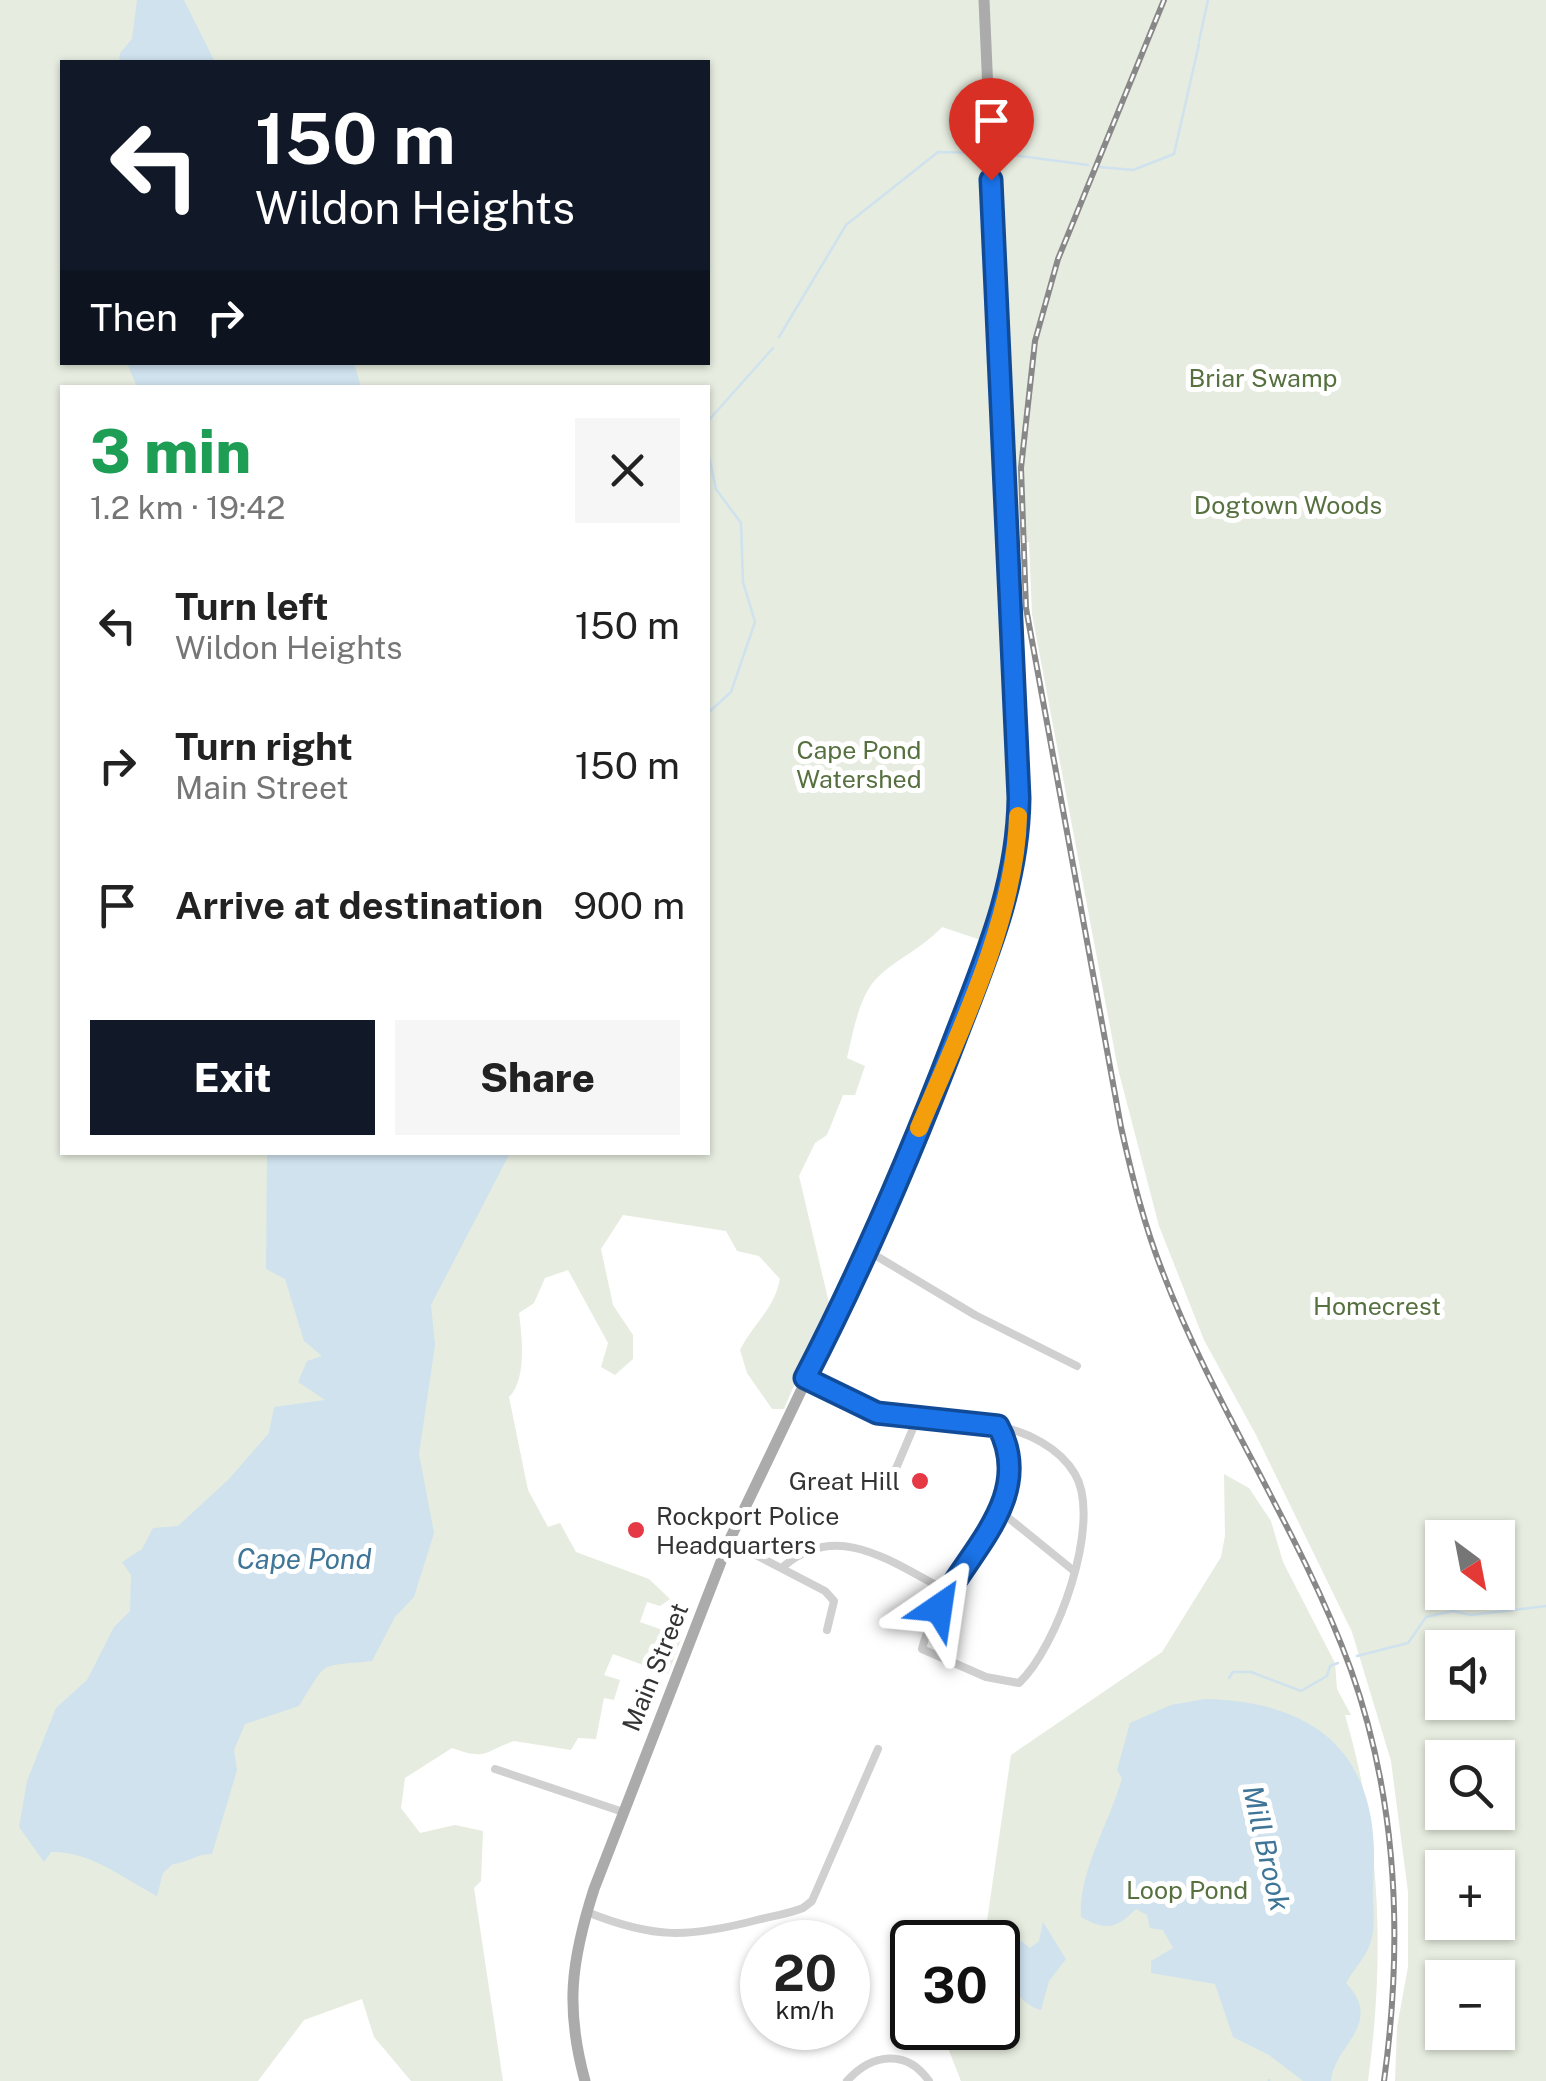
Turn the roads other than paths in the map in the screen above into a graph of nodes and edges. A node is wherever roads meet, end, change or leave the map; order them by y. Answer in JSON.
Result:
{"nodes":[{"id":1,"x":984,"y":0,"type":"edge"},
{"id":2,"x":868,"y":1251,"type":"junction"},
{"id":3,"x":1077,"y":1366,"type":"dead end"},
{"id":4,"x":805,"y":1378,"type":"junction"},
{"id":5,"x":917,"y":1419,"type":"junction"},
{"id":6,"x":998,"y":1426,"type":"junction"},
{"id":7,"x":889,"y":1485,"type":"dead end"},
{"id":8,"x":1000,"y":1510,"type":"junction"},
{"id":9,"x":729,"y":1541,"type":"junction"},
{"id":10,"x":784,"y":1566,"type":"junction"},
{"id":11,"x":1074,"y":1571,"type":"junction"},
{"id":12,"x":948,"y":1591,"type":"junction"},
{"id":13,"x":827,"y":1630,"type":"dead end"},
{"id":14,"x":878,"y":1749,"type":"dead end"},
{"id":15,"x":495,"y":1768,"type":"dead end"},
{"id":16,"x":623,"y":1812,"type":"junction"},
{"id":17,"x":587,"y":1912,"type":"junction"},
{"id":18,"x":586,"y":2081,"type":"edge"},
{"id":19,"x":847,"y":2081,"type":"edge"},
{"id":20,"x":929,"y":2081,"type":"edge"}],
"edges":[{"from":1,"to":2,"type":"main road","name":"Main Street"},
{"from":2,"to":3,"type":"street"},
{"from":2,"to":4,"type":"main road","name":"Main Street"},
{"from":4,"to":5,"type":"street"},
{"from":4,"to":9,"type":"main road","name":"Main Street"},
{"from":5,"to":6,"type":"street"},
{"from":5,"to":7,"type":"street"},
{"from":6,"to":8,"type":"street"},
{"from":6,"to":11,"type":"street"},
{"from":8,"to":11,"type":"street"},
{"from":8,"to":12,"type":"street"},
{"from":9,"to":10,"type":"street"},
{"from":9,"to":16,"type":"main road","name":"Main Street"},
{"from":10,"to":12,"type":"street"},
{"from":10,"to":13,"type":"street"},
{"from":11,"to":12,"type":"street"},
{"from":14,"to":17,"type":"street"},
{"from":15,"to":16,"type":"street"},
{"from":16,"to":17,"type":"main road","name":"Main Street"},
{"from":17,"to":18,"type":"main road","name":"Main Street"},
{"from":19,"to":20,"type":"street"}]}
